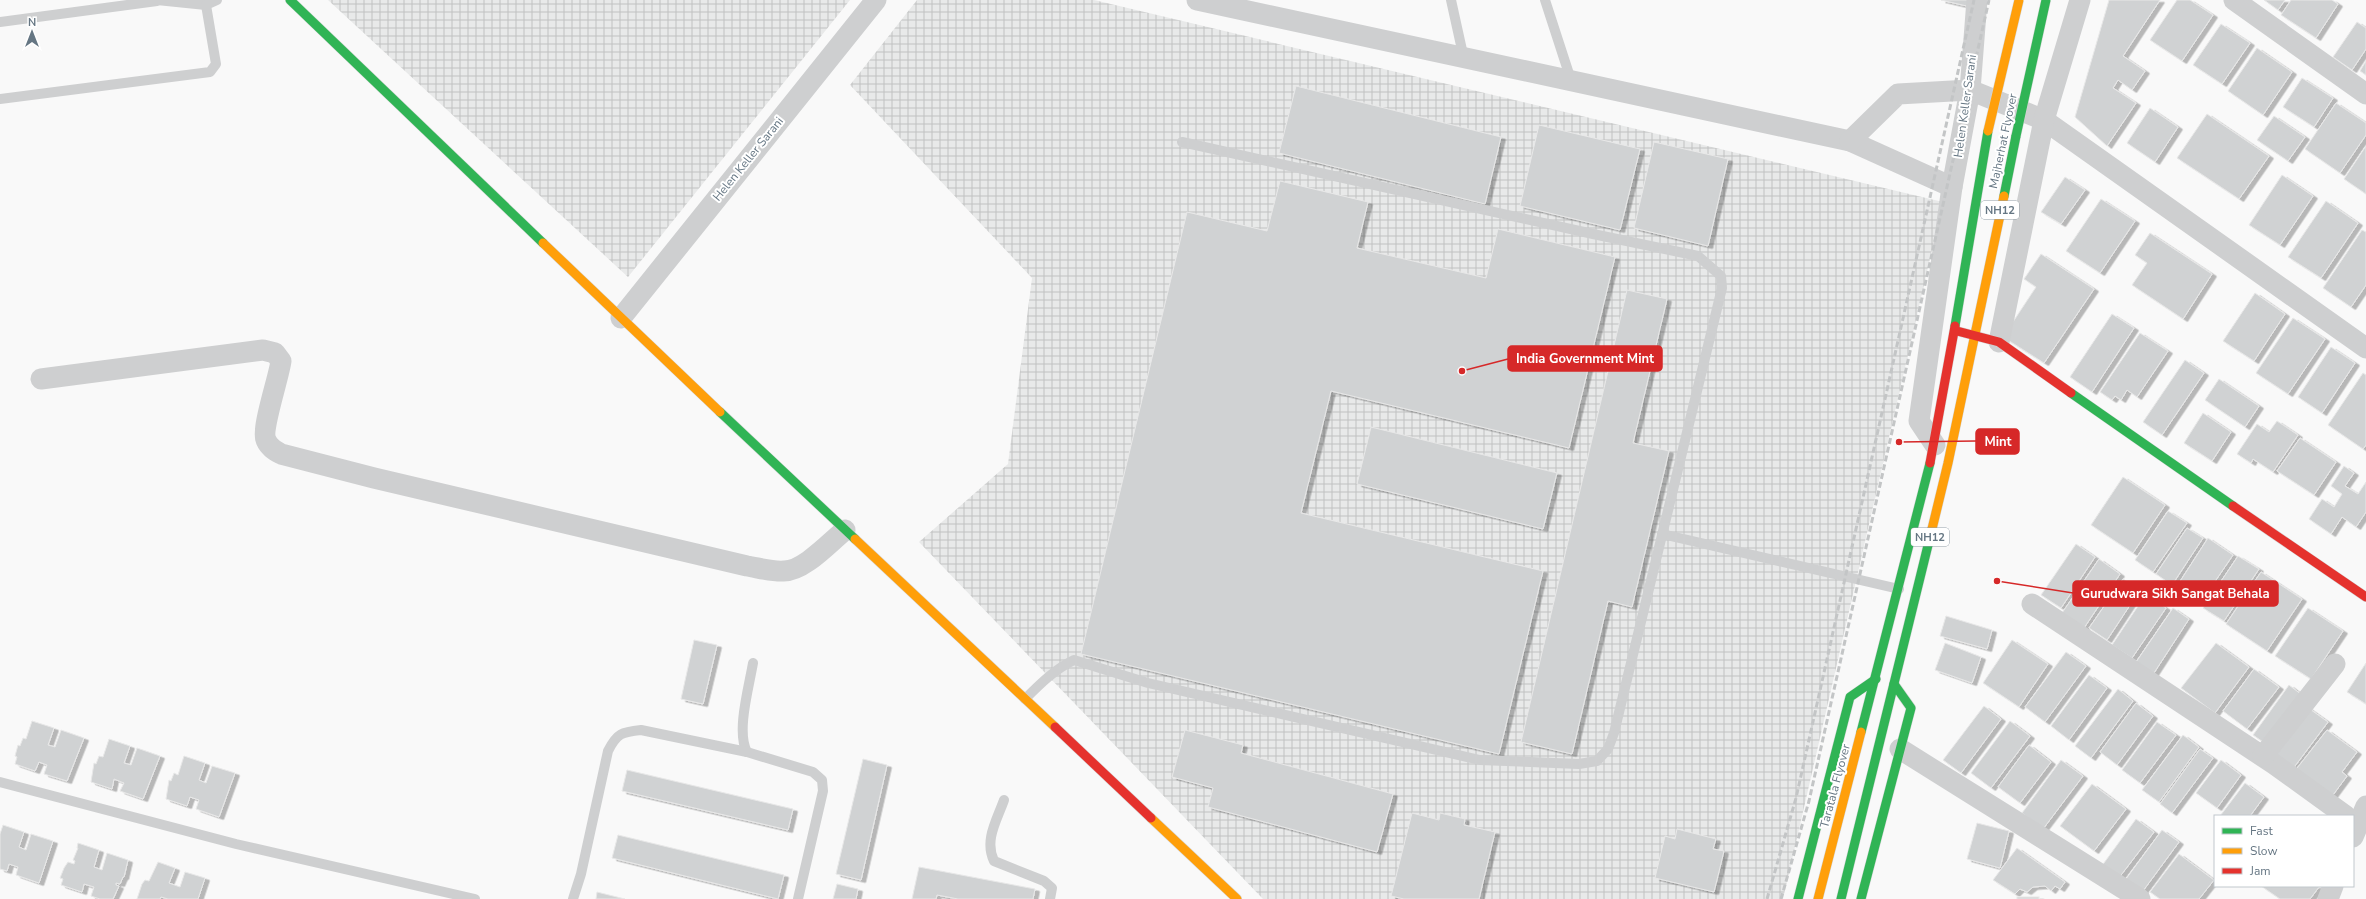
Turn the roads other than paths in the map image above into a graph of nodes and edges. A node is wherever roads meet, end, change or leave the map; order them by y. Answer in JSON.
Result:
{"nodes":[{"id":1,"x":157,"y":0,"type":"edge"},
{"id":2,"x":217,"y":0,"type":"edge"},
{"id":3,"x":290,"y":0,"type":"edge"},
{"id":4,"x":876,"y":0,"type":"edge"},
{"id":5,"x":1197,"y":0,"type":"edge"},
{"id":6,"x":1451,"y":0,"type":"edge"},
{"id":7,"x":1545,"y":0,"type":"edge"},
{"id":8,"x":1977,"y":0,"type":"edge"},
{"id":9,"x":2019,"y":0,"type":"edge"},
{"id":10,"x":2046,"y":0,"type":"edge"},
{"id":11,"x":2080,"y":0,"type":"edge"},
{"id":12,"x":2234,"y":0,"type":"edge"},
{"id":13,"x":206,"y":5,"type":"junction"},
{"id":14,"x":0,"y":22,"type":"edge"},
{"id":15,"x":1464,"y":59,"type":"junction"},
{"id":16,"x":1571,"y":80,"type":"junction"},
{"id":17,"x":1970,"y":90,"type":"junction"},
{"id":18,"x":2366,"y":94,"type":"edge"},
{"id":19,"x":0,"y":99,"type":"edge"},
{"id":20,"x":2044,"y":120,"type":"junction"},
{"id":21,"x":1850,"y":141,"type":"junction"},
{"id":22,"x":1182,"y":142,"type":"dead end"},
{"id":23,"x":1952,"y":187,"type":"junction"},
{"id":24,"x":621,"y":318,"type":"junction"},
{"id":25,"x":1954,"y":330,"type":"junction"},
{"id":26,"x":1975,"y":334,"type":"junction"},
{"id":27,"x":1999,"y":342,"type":"junction"},
{"id":28,"x":2366,"y":348,"type":"edge"},
{"id":29,"x":41,"y":379,"type":"dead end"},
{"id":30,"x":1935,"y":445,"type":"junction"},
{"id":31,"x":845,"y":530,"type":"junction"},
{"id":32,"x":1662,"y":534,"type":"junction"},
{"id":33,"x":1899,"y":589,"type":"junction"},
{"id":34,"x":2366,"y":597,"type":"edge"},
{"id":35,"x":2032,"y":604,"type":"dead end"},
{"id":36,"x":753,"y":663,"type":"dead end"},
{"id":37,"x":2335,"y":664,"type":"dead end"},
{"id":38,"x":1876,"y":679,"type":"junction"},
{"id":39,"x":1894,"y":684,"type":"junction"},
{"id":40,"x":1025,"y":699,"type":"junction"},
{"id":41,"x":1900,"y":749,"type":"junction"},
{"id":42,"x":747,"y":752,"type":"junction"},
{"id":43,"x":2262,"y":756,"type":"junction"},
{"id":44,"x":0,"y":782,"type":"edge"},
{"id":45,"x":1004,"y":800,"type":"dead end"},
{"id":46,"x":2366,"y":806,"type":"edge"},
{"id":47,"x":2340,"y":815,"type":"edge"},
{"id":48,"x":2355,"y":826,"type":"edge"},
{"id":49,"x":2333,"y":887,"type":"edge"},
{"id":50,"x":475,"y":899,"type":"edge"},
{"id":51,"x":573,"y":899,"type":"edge"},
{"id":52,"x":798,"y":899,"type":"edge"},
{"id":53,"x":1050,"y":899,"type":"edge"},
{"id":54,"x":1237,"y":899,"type":"edge"},
{"id":55,"x":1798,"y":899,"type":"edge"},
{"id":56,"x":1818,"y":899,"type":"edge"},
{"id":57,"x":1841,"y":899,"type":"edge"},
{"id":58,"x":1861,"y":899,"type":"edge"},
{"id":59,"x":2140,"y":899,"type":"edge"},
{"id":60,"x":2328,"y":899,"type":"edge"}],
"edges":[{"from":1,"to":13,"type":"lane"},
{"from":1,"to":14,"type":"lane"},
{"from":2,"to":13,"type":"lane"},
{"from":3,"to":24,"type":"main road"},
{"from":4,"to":24,"type":"street","name":"Helen Keller Sarani"},
{"from":5,"to":15,"type":"street"},
{"from":6,"to":15,"type":"lane"},
{"from":7,"to":16,"type":"lane"},
{"from":8,"to":17,"type":"street","name":"Helen Keller Sarani"},
{"from":9,"to":25,"type":"main road","name":"Majherhat Flyover","number":"NH12","bridge":true},
{"from":10,"to":26,"type":"main road","name":"Majherhat Flyover","number":"NH12","bridge":true},
{"from":11,"to":20,"type":"street"},
{"from":12,"to":18,"type":"street"},
{"from":13,"to":19,"type":"lane"},
{"from":15,"to":16,"type":"street"},
{"from":16,"to":21,"type":"street"},
{"from":17,"to":20,"type":"street"},
{"from":17,"to":21,"type":"street"},
{"from":17,"to":23,"type":"street","name":"Helen Keller Sarani"},
{"from":20,"to":27,"type":"street"},
{"from":20,"to":28,"type":"street"},
{"from":21,"to":23,"type":"street"},
{"from":22,"to":32,"type":"lane"},
{"from":23,"to":30,"type":"street","name":"Helen Keller Sarani"},
{"from":24,"to":31,"type":"main road"},
{"from":25,"to":26,"type":"main road"},
{"from":25,"to":30,"type":"main road","number":"NH12"},
{"from":26,"to":27,"type":"main road"},
{"from":26,"to":39,"type":"main road","number":"NH12"},
{"from":27,"to":34,"type":"main road"},
{"from":29,"to":31,"type":"street"},
{"from":30,"to":33,"type":"main road","number":"NH12"},
{"from":31,"to":40,"type":"main road"},
{"from":32,"to":33,"type":"lane"},
{"from":32,"to":40,"type":"lane"},
{"from":33,"to":38,"type":"main road","number":"NH12"},
{"from":35,"to":43,"type":"street"},
{"from":36,"to":42,"type":"lane"},
{"from":37,"to":43,"type":"street"},
{"from":38,"to":55,"type":"main road"},
{"from":38,"to":56,"type":"main road","name":"Taratala Flyover","number":"NH12"},
{"from":39,"to":41,"type":"main road"},
{"from":39,"to":57,"type":"main road","number":"NH12"},
{"from":40,"to":54,"type":"main road"},
{"from":41,"to":58,"type":"main road"},
{"from":41,"to":59,"type":"street"},
{"from":42,"to":51,"type":"lane"},
{"from":42,"to":52,"type":"lane"},
{"from":43,"to":47,"type":"street"},
{"from":44,"to":50,"type":"lane"},
{"from":45,"to":53,"type":"lane"},
{"from":46,"to":48,"type":"street"},
{"from":49,"to":60,"type":"street"}]}
